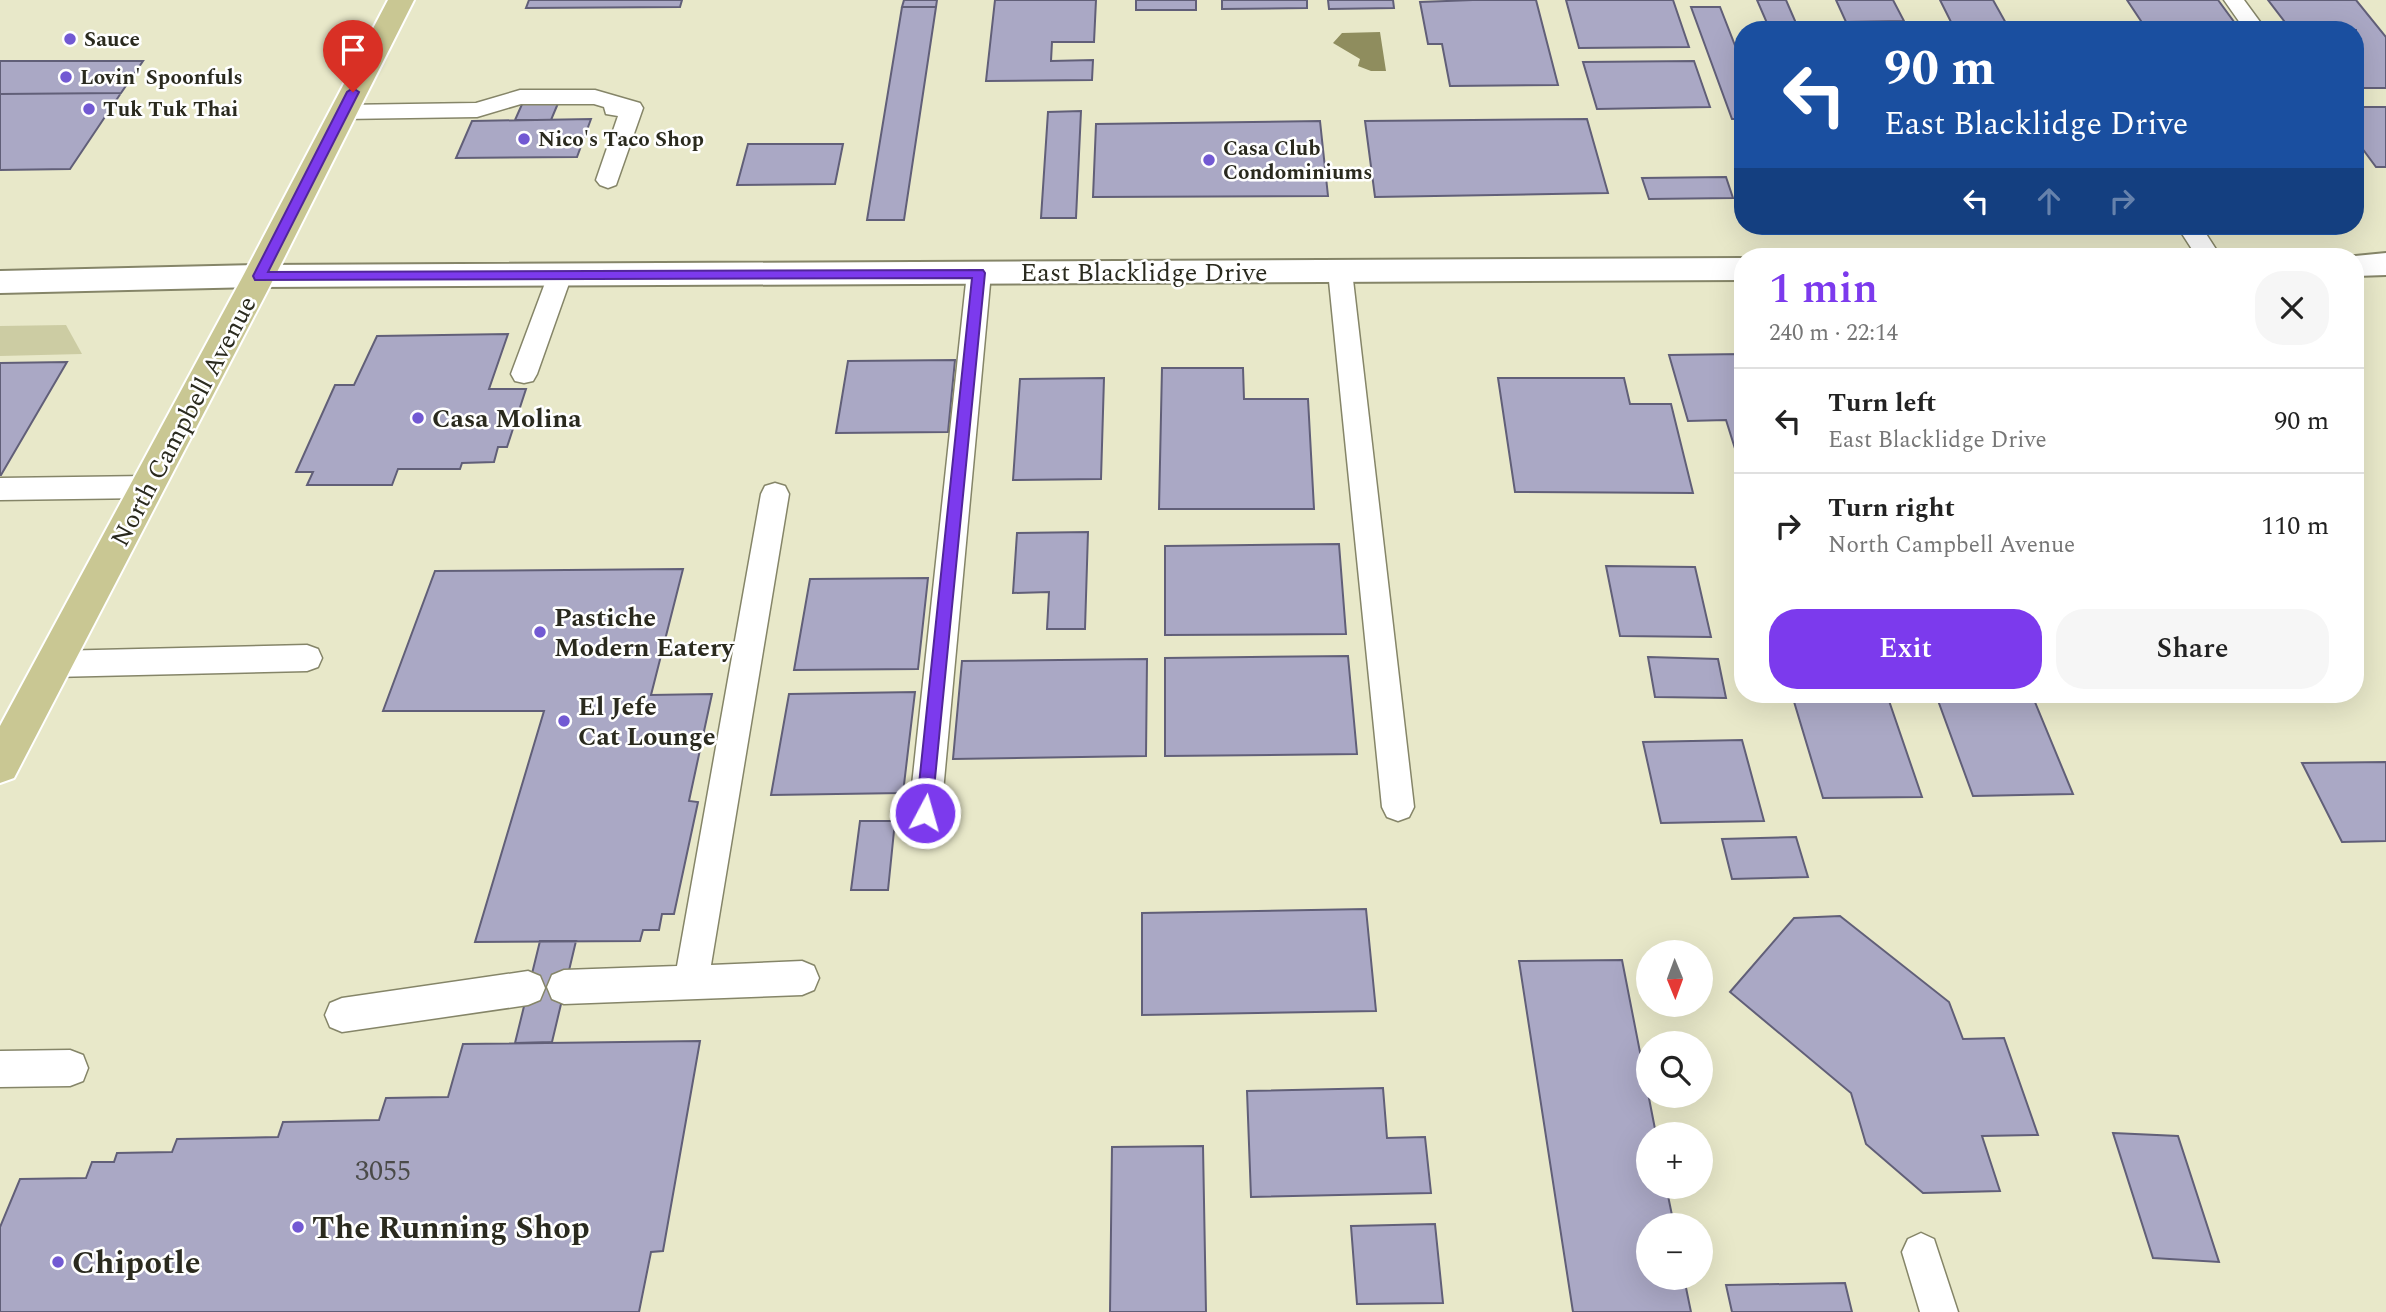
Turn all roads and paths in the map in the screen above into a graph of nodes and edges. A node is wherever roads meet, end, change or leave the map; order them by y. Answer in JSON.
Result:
{"nodes":[{"id":1,"x":401,"y":0,"type":"edge"},
{"id":2,"x":2234,"y":0,"type":"edge"},
{"id":3,"x":2249,"y":21,"type":"edge"},
{"id":4,"x":632,"y":108,"type":"junction"},
{"id":5,"x":555,"y":109,"type":"dead end"},
{"id":6,"x":477,"y":110,"type":"junction"},
{"id":7,"x":519,"y":110,"type":"dead end"},
{"id":8,"x":343,"y":112,"type":"junction"},
{"id":9,"x":608,"y":180,"type":"dead end"},
{"id":10,"x":2386,"y":264,"type":"edge"},
{"id":11,"x":2364,"y":265,"type":"edge"},
{"id":12,"x":1734,"y":269,"type":"edge"},
{"id":13,"x":1340,"y":271,"type":"junction"},
{"id":14,"x":979,"y":273,"type":"junction"},
{"id":15,"x":560,"y":275,"type":"junction"},
{"id":16,"x":259,"y":276,"type":"junction"},
{"id":17,"x":0,"y":282,"type":"edge"},
{"id":18,"x":524,"y":374,"type":"dead end"},
{"id":19,"x":147,"y":487,"type":"junction"},
{"id":20,"x":0,"y":489,"type":"edge"},
{"id":21,"x":775,"y":494,"type":"dead end"},
{"id":22,"x":307,"y":658,"type":"dead end"},
{"id":23,"x":53,"y":664,"type":"junction"},
{"id":24,"x":0,"y":765,"type":"edge"},
{"id":25,"x":1398,"y":807,"type":"dead end"},
{"id":26,"x":925,"y":813,"type":"dead end"},
{"id":27,"x":802,"y":978,"type":"dead end"},
{"id":28,"x":691,"y":982,"type":"junction"},
{"id":29,"x":564,"y":987,"type":"dead end"},
{"id":30,"x":528,"y":988,"type":"dead end"},
{"id":31,"x":342,"y":1015,"type":"dead end"},
{"id":32,"x":70,"y":1068,"type":"dead end"},
{"id":33,"x":0,"y":1069,"type":"edge"},
{"id":34,"x":1921,"y":1252,"type":"dead end"},
{"id":35,"x":1939,"y":1312,"type":"edge"}],
"edges":[{"from":1,"to":8,"type":"main road","name":"North Campbell Avenue"},
{"from":2,"to":3,"type":"lane"},
{"from":4,"to":5,"type":"lane"},
{"from":4,"to":6,"type":"lane"},
{"from":4,"to":9,"type":"lane"},
{"from":6,"to":7,"type":"lane"},
{"from":6,"to":8,"type":"lane"},
{"from":8,"to":16,"type":"main road","name":"North Campbell Avenue"},
{"from":10,"to":11,"type":"street"},
{"from":12,"to":13,"type":"street","name":"East Blacklidge Drive"},
{"from":13,"to":14,"type":"street","name":"East Blacklidge Drive"},
{"from":13,"to":25,"type":"lane"},
{"from":14,"to":15,"type":"street","name":"East Blacklidge Drive"},
{"from":14,"to":26,"type":"lane"},
{"from":15,"to":16,"type":"street","name":"East Blacklidge Drive"},
{"from":15,"to":18,"type":"lane"},
{"from":16,"to":17,"type":"street","name":"East Blacklidge Drive"},
{"from":16,"to":19,"type":"main road","name":"North Campbell Avenue"},
{"from":19,"to":20,"type":"lane"},
{"from":19,"to":23,"type":"main road","name":"North Campbell Avenue"},
{"from":21,"to":28,"type":"lane"},
{"from":22,"to":23,"type":"lane"},
{"from":23,"to":24,"type":"main road","name":"North Campbell Avenue"},
{"from":27,"to":28,"type":"lane"},
{"from":28,"to":29,"type":"lane"},
{"from":30,"to":31,"type":"lane"},
{"from":32,"to":33,"type":"lane"},
{"from":34,"to":35,"type":"lane"}]}
